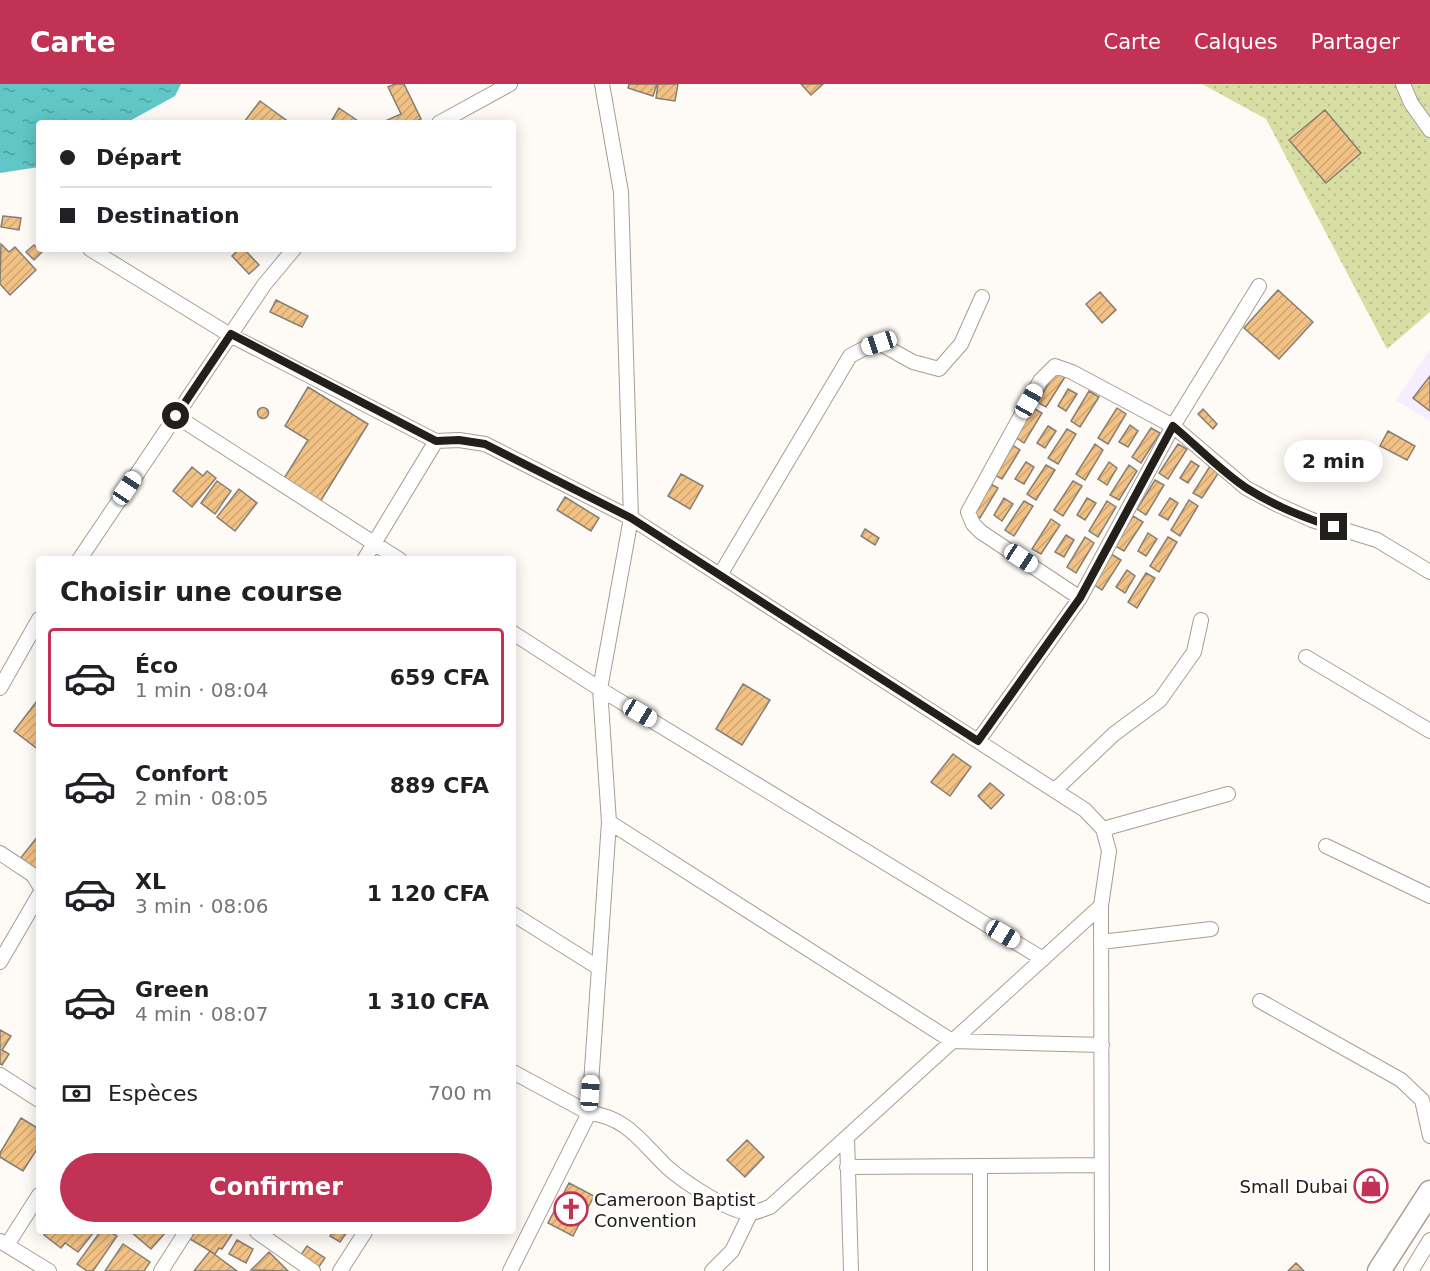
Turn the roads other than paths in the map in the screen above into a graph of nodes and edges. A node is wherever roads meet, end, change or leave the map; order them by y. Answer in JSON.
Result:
{"nodes":[{"id":1,"x":510,"y":84,"type":"edge"},
{"id":2,"x":602,"y":84,"type":"edge"},
{"id":3,"x":1403,"y":84,"type":"edge"},
{"id":4,"x":444,"y":120,"type":"edge"},
{"id":5,"x":1430,"y":130,"type":"edge"},
{"id":6,"x":95,"y":252,"type":"edge"},
{"id":7,"x":292,"y":252,"type":"edge"},
{"id":8,"x":1259,"y":286,"type":"dead end"},
{"id":9,"x":981,"y":297,"type":"dead end"},
{"id":10,"x":231,"y":334,"type":"junction"},
{"id":11,"x":176,"y":416,"type":"junction"},
{"id":12,"x":1173,"y":426,"type":"junction"},
{"id":13,"x":436,"y":441,"type":"junction"},
{"id":14,"x":631,"y":518,"type":"junction"},
{"id":15,"x":374,"y":543,"type":"junction"},
{"id":16,"x":82,"y":556,"type":"edge"},
{"id":17,"x":366,"y":556,"type":"edge"},
{"id":18,"x":394,"y":556,"type":"edge"},
{"id":19,"x":1430,"y":572,"type":"edge"},
{"id":20,"x":720,"y":575,"type":"junction"},
{"id":21,"x":1080,"y":598,"type":"junction"},
{"id":22,"x":1201,"y":620,"type":"dead end"},
{"id":23,"x":36,"y":624,"type":"edge"},
{"id":24,"x":516,"y":635,"type":"edge"},
{"id":25,"x":1306,"y":657,"type":"dead end"},
{"id":26,"x":0,"y":688,"type":"edge"},
{"id":27,"x":600,"y":689,"type":"junction"},
{"id":28,"x":1430,"y":730,"type":"edge"},
{"id":29,"x":978,"y":741,"type":"junction"},
{"id":30,"x":1055,"y":790,"type":"junction"},
{"id":31,"x":1228,"y":794,"type":"dead end"},
{"id":32,"x":609,"y":822,"type":"junction"},
{"id":33,"x":1103,"y":829,"type":"junction"},
{"id":34,"x":1326,"y":846,"type":"dead end"},
{"id":35,"x":0,"y":853,"type":"edge"},
{"id":36,"x":36,"y":880,"type":"edge"},
{"id":37,"x":1430,"y":896,"type":"edge"},
{"id":38,"x":36,"y":900,"type":"edge"},
{"id":39,"x":1101,"y":906,"type":"junction"},
{"id":40,"x":516,"y":916,"type":"edge"},
{"id":41,"x":1211,"y":929,"type":"dead end"},
{"id":42,"x":1101,"y":942,"type":"junction"},
{"id":43,"x":1043,"y":959,"type":"junction"},
{"id":44,"x":0,"y":962,"type":"edge"},
{"id":45,"x":599,"y":968,"type":"junction"},
{"id":46,"x":1260,"y":1002,"type":"dead end"},
{"id":47,"x":952,"y":1041,"type":"junction"},
{"id":48,"x":1102,"y":1044,"type":"junction"},
{"id":49,"x":516,"y":1074,"type":"edge"},
{"id":50,"x":0,"y":1075,"type":"edge"},
{"id":51,"x":36,"y":1099,"type":"edge"},
{"id":52,"x":589,"y":1113,"type":"junction"},
{"id":53,"x":1430,"y":1136,"type":"edge"},
{"id":54,"x":847,"y":1137,"type":"junction"},
{"id":55,"x":1102,"y":1165,"type":"junction"},
{"id":56,"x":980,"y":1166,"type":"junction"},
{"id":57,"x":847,"y":1167,"type":"junction"},
{"id":58,"x":1430,"y":1192,"type":"edge"},
{"id":59,"x":36,"y":1199,"type":"edge"},
{"id":60,"x":750,"y":1214,"type":"junction"},
{"id":61,"x":185,"y":1234,"type":"edge"},
{"id":62,"x":260,"y":1234,"type":"edge"},
{"id":63,"x":364,"y":1234,"type":"edge"},
{"id":64,"x":1430,"y":1240,"type":"edge"},
{"id":65,"x":4,"y":1243,"type":"edge"},
{"id":66,"x":32,"y":1267,"type":"edge"},
{"id":67,"x":49,"y":1271,"type":"edge"},
{"id":68,"x":161,"y":1271,"type":"edge"},
{"id":69,"x":313,"y":1271,"type":"edge"},
{"id":70,"x":340,"y":1271,"type":"edge"},
{"id":71,"x":510,"y":1271,"type":"edge"},
{"id":72,"x":712,"y":1271,"type":"edge"},
{"id":73,"x":851,"y":1271,"type":"edge"},
{"id":74,"x":980,"y":1271,"type":"edge"},
{"id":75,"x":1102,"y":1271,"type":"edge"},
{"id":76,"x":1379,"y":1271,"type":"edge"},
{"id":77,"x":1411,"y":1271,"type":"edge"}],
"edges":[{"from":1,"to":4,"type":"street"},
{"from":2,"to":14,"type":"street"},
{"from":3,"to":5,"type":"street"},
{"from":6,"to":10,"type":"street"},
{"from":7,"to":10,"type":"street"},
{"from":8,"to":12,"type":"street"},
{"from":9,"to":20,"type":"street"},
{"from":10,"to":11,"type":"street"},
{"from":10,"to":13,"type":"street"},
{"from":11,"to":15,"type":"street"},
{"from":11,"to":16,"type":"street"},
{"from":12,"to":19,"type":"street"},
{"from":12,"to":21,"type":"street"},
{"from":12,"to":21,"type":"street"},
{"from":13,"to":14,"type":"street"},
{"from":13,"to":15,"type":"street"},
{"from":14,"to":20,"type":"street"},
{"from":14,"to":27,"type":"street"},
{"from":15,"to":17,"type":"street"},
{"from":15,"to":18,"type":"street"},
{"from":20,"to":29,"type":"street"},
{"from":21,"to":29,"type":"street"},
{"from":22,"to":30,"type":"street"},
{"from":23,"to":26,"type":"street"},
{"from":24,"to":27,"type":"street"},
{"from":25,"to":28,"type":"street"},
{"from":27,"to":32,"type":"street"},
{"from":27,"to":43,"type":"street"},
{"from":29,"to":30,"type":"street"},
{"from":30,"to":33,"type":"street"},
{"from":31,"to":33,"type":"street"},
{"from":32,"to":45,"type":"street"},
{"from":32,"to":47,"type":"street"},
{"from":33,"to":39,"type":"street"},
{"from":34,"to":37,"type":"street"},
{"from":35,"to":36,"type":"street"},
{"from":38,"to":44,"type":"street"},
{"from":39,"to":42,"type":"street"},
{"from":39,"to":43,"type":"street"},
{"from":40,"to":45,"type":"street"},
{"from":41,"to":42,"type":"street"},
{"from":42,"to":48,"type":"street"},
{"from":43,"to":47,"type":"street"},
{"from":45,"to":52,"type":"street"},
{"from":46,"to":53,"type":"street"},
{"from":47,"to":48,"type":"street"},
{"from":47,"to":54,"type":"street"},
{"from":48,"to":55,"type":"street"},
{"from":49,"to":52,"type":"street"},
{"from":50,"to":51,"type":"street"},
{"from":52,"to":60,"type":"street"},
{"from":52,"to":71,"type":"street"},
{"from":54,"to":57,"type":"street"},
{"from":54,"to":60,"type":"street"},
{"from":55,"to":56,"type":"street"},
{"from":55,"to":75,"type":"street"},
{"from":56,"to":57,"type":"street"},
{"from":56,"to":74,"type":"street"},
{"from":57,"to":73,"type":"street"},
{"from":58,"to":76,"type":"highway"},
{"from":59,"to":65,"type":"street"},
{"from":60,"to":72,"type":"street"},
{"from":61,"to":68,"type":"street"},
{"from":62,"to":69,"type":"street"},
{"from":63,"to":70,"type":"street"},
{"from":64,"to":77,"type":"street"},
{"from":65,"to":66,"type":"street"},
{"from":66,"to":67,"type":"street"}]}
